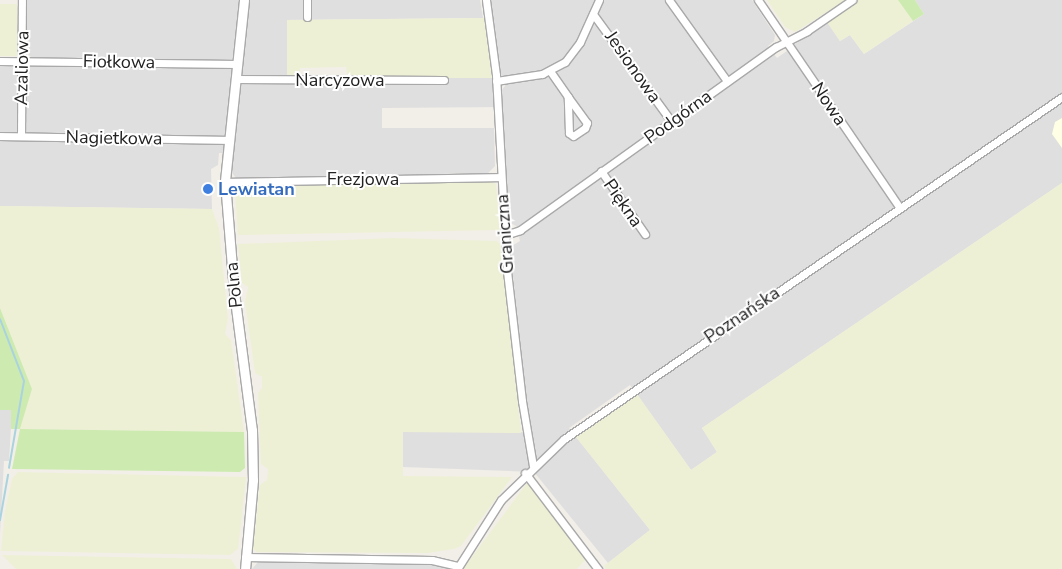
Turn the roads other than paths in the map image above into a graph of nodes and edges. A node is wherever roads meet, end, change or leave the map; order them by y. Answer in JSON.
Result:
{"nodes":[{"id":1,"x":22,"y":0,"type":"edge"},
{"id":2,"x":244,"y":0,"type":"edge"},
{"id":3,"x":307,"y":0,"type":"edge"},
{"id":4,"x":486,"y":0,"type":"edge"},
{"id":5,"x":599,"y":0,"type":"edge"},
{"id":6,"x":669,"y":0,"type":"edge"},
{"id":7,"x":758,"y":0,"type":"edge"},
{"id":8,"x":852,"y":0,"type":"edge"},
{"id":9,"x":593,"y":14,"type":"junction"},
{"id":10,"x":307,"y":16,"type":"dead end"},
{"id":11,"x":785,"y":41,"type":"junction"},
{"id":12,"x":0,"y":61,"type":"edge"},
{"id":13,"x":22,"y":61,"type":"junction"},
{"id":14,"x":237,"y":64,"type":"junction"},
{"id":15,"x":550,"y":71,"type":"junction"},
{"id":16,"x":236,"y":79,"type":"junction"},
{"id":17,"x":444,"y":80,"type":"dead end"},
{"id":18,"x":496,"y":81,"type":"junction"},
{"id":19,"x":727,"y":81,"type":"junction"},
{"id":20,"x":568,"y":97,"type":"junction"},
{"id":21,"x":1062,"y":97,"type":"edge"},
{"id":22,"x":671,"y":121,"type":"junction"},
{"id":23,"x":0,"y":136,"type":"edge"},
{"id":24,"x":21,"y":136,"type":"junction"},
{"id":25,"x":228,"y":140,"type":"junction"},
{"id":26,"x":601,"y":171,"type":"junction"},
{"id":27,"x":501,"y":177,"type":"junction"},
{"id":28,"x":225,"y":182,"type":"junction"},
{"id":29,"x":900,"y":208,"type":"junction"},
{"id":30,"x":505,"y":234,"type":"junction"},
{"id":31,"x":645,"y":234,"type":"dead end"},
{"id":32,"x":533,"y":466,"type":"junction"},
{"id":33,"x":525,"y":473,"type":"junction"},
{"id":34,"x":245,"y":557,"type":"junction"},
{"id":35,"x":458,"y":568,"type":"edge"},
{"id":36,"x":245,"y":569,"type":"edge"},
{"id":37,"x":598,"y":569,"type":"edge"}],
"edges":[{"from":1,"to":13,"type":"street","name":"Azaliowa"},
{"from":2,"to":14,"type":"street","name":"Polna"},
{"from":3,"to":10,"type":"street"},
{"from":4,"to":18,"type":"street","name":"Graniczna"},
{"from":5,"to":9,"type":"street"},
{"from":6,"to":19,"type":"street"},
{"from":7,"to":11,"type":"street","name":"Nowa"},
{"from":8,"to":11,"type":"street","name":"Podgórna"},
{"from":9,"to":15,"type":"street"},
{"from":9,"to":22,"type":"street","name":"Jesionowa"},
{"from":11,"to":19,"type":"street","name":"Podgórna"},
{"from":11,"to":29,"type":"street","name":"Nowa"},
{"from":12,"to":13,"type":"street","name":"Fiołkowa"},
{"from":13,"to":14,"type":"street","name":"Fiołkowa"},
{"from":13,"to":24,"type":"street","name":"Azaliowa"},
{"from":14,"to":16,"type":"street","name":"Polna"},
{"from":15,"to":18,"type":"street"},
{"from":15,"to":20,"type":"street"},
{"from":16,"to":17,"type":"street","name":"Narcyzowa"},
{"from":16,"to":25,"type":"street","name":"Polna"},
{"from":18,"to":27,"type":"street","name":"Graniczna"},
{"from":19,"to":22,"type":"street","name":"Podgórna"},
{"from":20,"to":20,"type":"street"},
{"from":21,"to":29,"type":"street","name":"Poznańska"},
{"from":22,"to":26,"type":"street","name":"Podgórna"},
{"from":23,"to":24,"type":"street","name":"Nagietkowa"},
{"from":24,"to":25,"type":"street","name":"Nagietkowa"},
{"from":25,"to":28,"type":"street","name":"Polna"},
{"from":26,"to":30,"type":"street","name":"Podgórna"},
{"from":26,"to":31,"type":"street","name":"Piękna"},
{"from":27,"to":28,"type":"street","name":"Frezjowa"},
{"from":27,"to":30,"type":"street","name":"Graniczna"},
{"from":28,"to":34,"type":"street","name":"Polna"},
{"from":29,"to":32,"type":"street","name":"Poznańska"},
{"from":30,"to":32,"type":"street","name":"Graniczna"},
{"from":32,"to":33,"type":"street","name":"Poznańska"},
{"from":33,"to":35,"type":"street","name":"Poznańska"},
{"from":33,"to":37,"type":"street"},
{"from":34,"to":35,"type":"street"},
{"from":34,"to":36,"type":"street","name":"Polna"}]}
